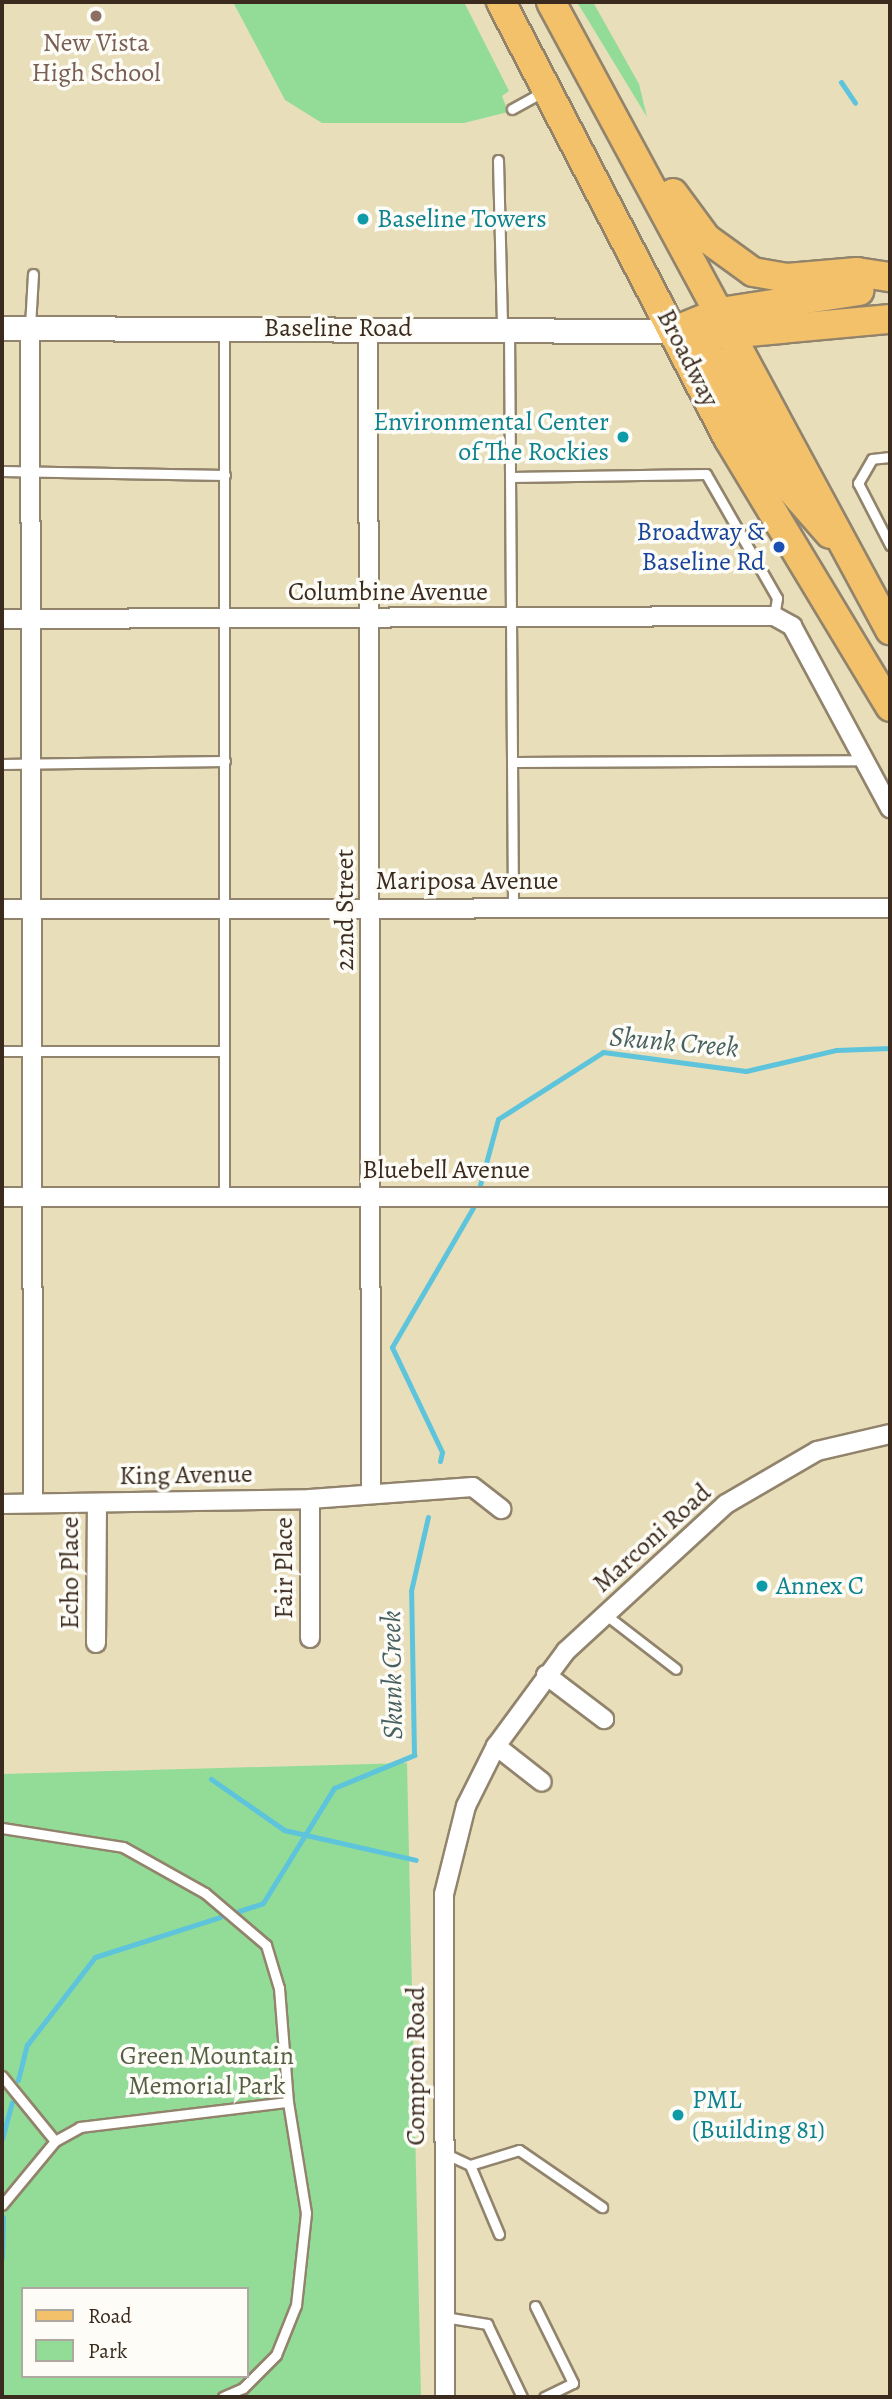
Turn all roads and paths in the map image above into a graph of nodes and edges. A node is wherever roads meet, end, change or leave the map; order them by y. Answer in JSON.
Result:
{"nodes":[{"id":1,"x":501,"y":2,"type":"edge"},
{"id":2,"x":551,"y":2,"type":"edge"},
{"id":3,"x":569,"y":34,"type":"junction"},
{"id":4,"x":548,"y":90,"type":"junction"},
{"id":5,"x":512,"y":109,"type":"dead end"},
{"id":6,"x":498,"y":160,"type":"dead end"},
{"id":7,"x":33,"y":274,"type":"dead end"},
{"id":8,"x":890,"y":277,"type":"edge"},
{"id":9,"x":890,"y":286,"type":"edge"},
{"id":10,"x":890,"y":319,"type":"edge"},
{"id":11,"x":726,"y":324,"type":"junction"},
{"id":12,"x":2,"y":328,"type":"edge"},
{"id":13,"x":30,"y":328,"type":"junction"},
{"id":14,"x":368,"y":328,"type":"junction"},
{"id":15,"x":505,"y":328,"type":"junction"},
{"id":16,"x":224,"y":329,"type":"junction"},
{"id":17,"x":674,"y":331,"type":"junction"},
{"id":18,"x":890,"y":457,"type":"edge"},
{"id":19,"x":2,"y":471,"type":"edge"},
{"id":20,"x":30,"y":471,"type":"junction"},
{"id":21,"x":225,"y":475,"type":"junction"},
{"id":22,"x":511,"y":477,"type":"junction"},
{"id":23,"x":890,"y":545,"type":"edge"},
{"id":24,"x":848,"y":550,"type":"junction"},
{"id":25,"x":774,"y":616,"type":"junction"},
{"id":26,"x":371,"y":618,"type":"junction"},
{"id":27,"x":2,"y":619,"type":"edge"},
{"id":28,"x":33,"y":619,"type":"junction"},
{"id":29,"x":224,"y":619,"type":"junction"},
{"id":30,"x":512,"y":619,"type":"junction"},
{"id":31,"x":890,"y":630,"type":"edge"},
{"id":32,"x":890,"y":707,"type":"edge"},
{"id":33,"x":864,"y":760,"type":"junction"},
{"id":34,"x":225,"y":761,"type":"junction"},
{"id":35,"x":514,"y":762,"type":"junction"},
{"id":36,"x":2,"y":764,"type":"edge"},
{"id":37,"x":34,"y":764,"type":"junction"},
{"id":38,"x":890,"y":808,"type":"edge"},
{"id":39,"x":372,"y":907,"type":"junction"},
{"id":40,"x":225,"y":908,"type":"junction"},
{"id":41,"x":513,"y":908,"type":"junction"},
{"id":42,"x":890,"y":908,"type":"edge"},
{"id":43,"x":2,"y":909,"type":"edge"},
{"id":44,"x":34,"y":909,"type":"junction"},
{"id":45,"x":2,"y":1051,"type":"edge"},
{"id":46,"x":34,"y":1051,"type":"junction"},
{"id":47,"x":223,"y":1051,"type":"junction"},
{"id":48,"x":371,"y":1196,"type":"junction"},
{"id":49,"x":2,"y":1197,"type":"edge"},
{"id":50,"x":223,"y":1197,"type":"junction"},
{"id":51,"x":890,"y":1197,"type":"edge"},
{"id":52,"x":33,"y":1198,"type":"junction"},
{"id":53,"x":890,"y":1434,"type":"edge"},
{"id":54,"x":371,"y":1493,"type":"junction"},
{"id":55,"x":310,"y":1499,"type":"junction"},
{"id":56,"x":33,"y":1503,"type":"junction"},
{"id":57,"x":97,"y":1503,"type":"junction"},
{"id":58,"x":2,"y":1504,"type":"edge"},
{"id":59,"x":501,"y":1509,"type":"dead end"},
{"id":60,"x":606,"y":1615,"type":"junction"},
{"id":61,"x":310,"y":1638,"type":"dead end"},
{"id":62,"x":96,"y":1643,"type":"dead end"},
{"id":63,"x":676,"y":1669,"type":"dead end"},
{"id":64,"x":546,"y":1675,"type":"junction"},
{"id":65,"x":604,"y":1719,"type":"dead end"},
{"id":66,"x":496,"y":1746,"type":"junction"},
{"id":67,"x":542,"y":1782,"type":"dead end"},
{"id":68,"x":2,"y":1828,"type":"edge"},
{"id":69,"x":2,"y":2076,"type":"edge"},
{"id":70,"x":288,"y":2102,"type":"junction"},
{"id":71,"x":55,"y":2141,"type":"junction"},
{"id":72,"x":442,"y":2153,"type":"junction"},
{"id":73,"x":470,"y":2165,"type":"junction"},
{"id":74,"x":2,"y":2205,"type":"edge"},
{"id":75,"x":602,"y":2207,"type":"dead end"},
{"id":76,"x":499,"y":2234,"type":"dead end"},
{"id":77,"x":535,"y":2306,"type":"dead end"},
{"id":78,"x":443,"y":2317,"type":"junction"},
{"id":79,"x":223,"y":2397,"type":"edge"},
{"id":80,"x":445,"y":2397,"type":"edge"},
{"id":81,"x":522,"y":2397,"type":"edge"},
{"id":82,"x":544,"y":2397,"type":"edge"}],
"edges":[{"from":1,"to":4,"type":"main road","name":"Broadway"},
{"from":2,"to":3,"type":"main road","name":"Broadway"},
{"from":3,"to":8,"type":"main road"},
{"from":3,"to":11,"type":"main road","name":"Broadway"},
{"from":4,"to":5,"type":"lane"},
{"from":4,"to":17,"type":"main road","name":"Broadway"},
{"from":6,"to":15,"type":"lane"},
{"from":7,"to":13,"type":"lane"},
{"from":9,"to":11,"type":"main road","name":"Baseline Road"},
{"from":10,"to":11,"type":"main road","name":"Baseline Road"},
{"from":11,"to":17,"type":"main road","name":"Baseline Road"},
{"from":11,"to":24,"type":"main road","name":"Broadway"},
{"from":12,"to":13,"type":"street","name":"Baseline Road"},
{"from":13,"to":16,"type":"street","name":"Baseline Road"},
{"from":13,"to":20,"type":"street"},
{"from":14,"to":15,"type":"street","name":"Baseline Road"},
{"from":14,"to":16,"type":"street","name":"Baseline Road"},
{"from":14,"to":26,"type":"street","name":"22nd Street"},
{"from":15,"to":17,"type":"street","name":"Baseline Road"},
{"from":15,"to":22,"type":"lane"},
{"from":16,"to":21,"type":"lane"},
{"from":17,"to":24,"type":"main road"},
{"from":17,"to":32,"type":"main road","name":"Broadway"},
{"from":18,"to":23,"type":"lane"},
{"from":19,"to":20,"type":"lane"},
{"from":20,"to":21,"type":"lane"},
{"from":20,"to":28,"type":"street"},
{"from":21,"to":29,"type":"lane"},
{"from":22,"to":25,"type":"lane"},
{"from":22,"to":30,"type":"lane"},
{"from":24,"to":31,"type":"main road","name":"Broadway"},
{"from":25,"to":30,"type":"street","name":"Columbine Avenue"},
{"from":25,"to":33,"type":"street"},
{"from":26,"to":29,"type":"street","name":"Columbine Avenue"},
{"from":26,"to":30,"type":"street","name":"Columbine Avenue"},
{"from":26,"to":39,"type":"street","name":"22nd Street"},
{"from":27,"to":28,"type":"street","name":"Columbine Avenue"},
{"from":28,"to":29,"type":"street","name":"Columbine Avenue"},
{"from":28,"to":37,"type":"street"},
{"from":29,"to":34,"type":"lane"},
{"from":30,"to":35,"type":"lane"},
{"from":33,"to":35,"type":"lane"},
{"from":33,"to":38,"type":"street"},
{"from":34,"to":37,"type":"lane"},
{"from":34,"to":40,"type":"lane"},
{"from":35,"to":41,"type":"lane"},
{"from":36,"to":37,"type":"lane"},
{"from":37,"to":44,"type":"street"},
{"from":39,"to":40,"type":"street","name":"Mariposa Avenue"},
{"from":39,"to":41,"type":"street","name":"Mariposa Avenue"},
{"from":39,"to":48,"type":"street","name":"22nd Street"},
{"from":40,"to":44,"type":"street","name":"Mariposa Avenue"},
{"from":40,"to":47,"type":"lane"},
{"from":41,"to":42,"type":"street","name":"Mariposa Avenue"},
{"from":43,"to":44,"type":"street","name":"Mariposa Avenue"},
{"from":44,"to":46,"type":"street"},
{"from":45,"to":46,"type":"lane"},
{"from":46,"to":47,"type":"lane"},
{"from":46,"to":52,"type":"street"},
{"from":47,"to":50,"type":"lane"},
{"from":48,"to":50,"type":"street","name":"Bluebell Avenue"},
{"from":48,"to":51,"type":"street","name":"Bluebell Avenue"},
{"from":48,"to":54,"type":"street","name":"22nd Street"},
{"from":49,"to":52,"type":"street","name":"Bluebell Avenue"},
{"from":50,"to":52,"type":"street","name":"Bluebell Avenue"},
{"from":52,"to":56,"type":"street"},
{"from":53,"to":60,"type":"street","name":"Marconi Road"},
{"from":54,"to":55,"type":"street","name":"King Avenue"},
{"from":54,"to":59,"type":"street","name":"King Avenue"},
{"from":55,"to":57,"type":"street","name":"King Avenue"},
{"from":55,"to":61,"type":"street","name":"Fair Place"},
{"from":56,"to":57,"type":"street","name":"King Avenue"},
{"from":56,"to":58,"type":"street","name":"King Avenue"},
{"from":57,"to":62,"type":"street","name":"Echo Place"},
{"from":60,"to":63,"type":"lane"},
{"from":60,"to":64,"type":"street","name":"Marconi Road"},
{"from":64,"to":65,"type":"street"},
{"from":64,"to":66,"type":"street","name":"Marconi Road"},
{"from":66,"to":67,"type":"street"},
{"from":66,"to":72,"type":"street","name":"Compton Road"},
{"from":68,"to":70,"type":"lane"},
{"from":69,"to":71,"type":"lane"},
{"from":70,"to":71,"type":"lane"},
{"from":70,"to":79,"type":"lane"},
{"from":71,"to":74,"type":"lane"},
{"from":72,"to":73,"type":"lane"},
{"from":72,"to":78,"type":"street","name":"Compton Road"},
{"from":73,"to":75,"type":"lane"},
{"from":73,"to":76,"type":"lane"},
{"from":77,"to":82,"type":"lane"},
{"from":78,"to":80,"type":"street","name":"Compton Road"},
{"from":78,"to":81,"type":"lane"}]}
